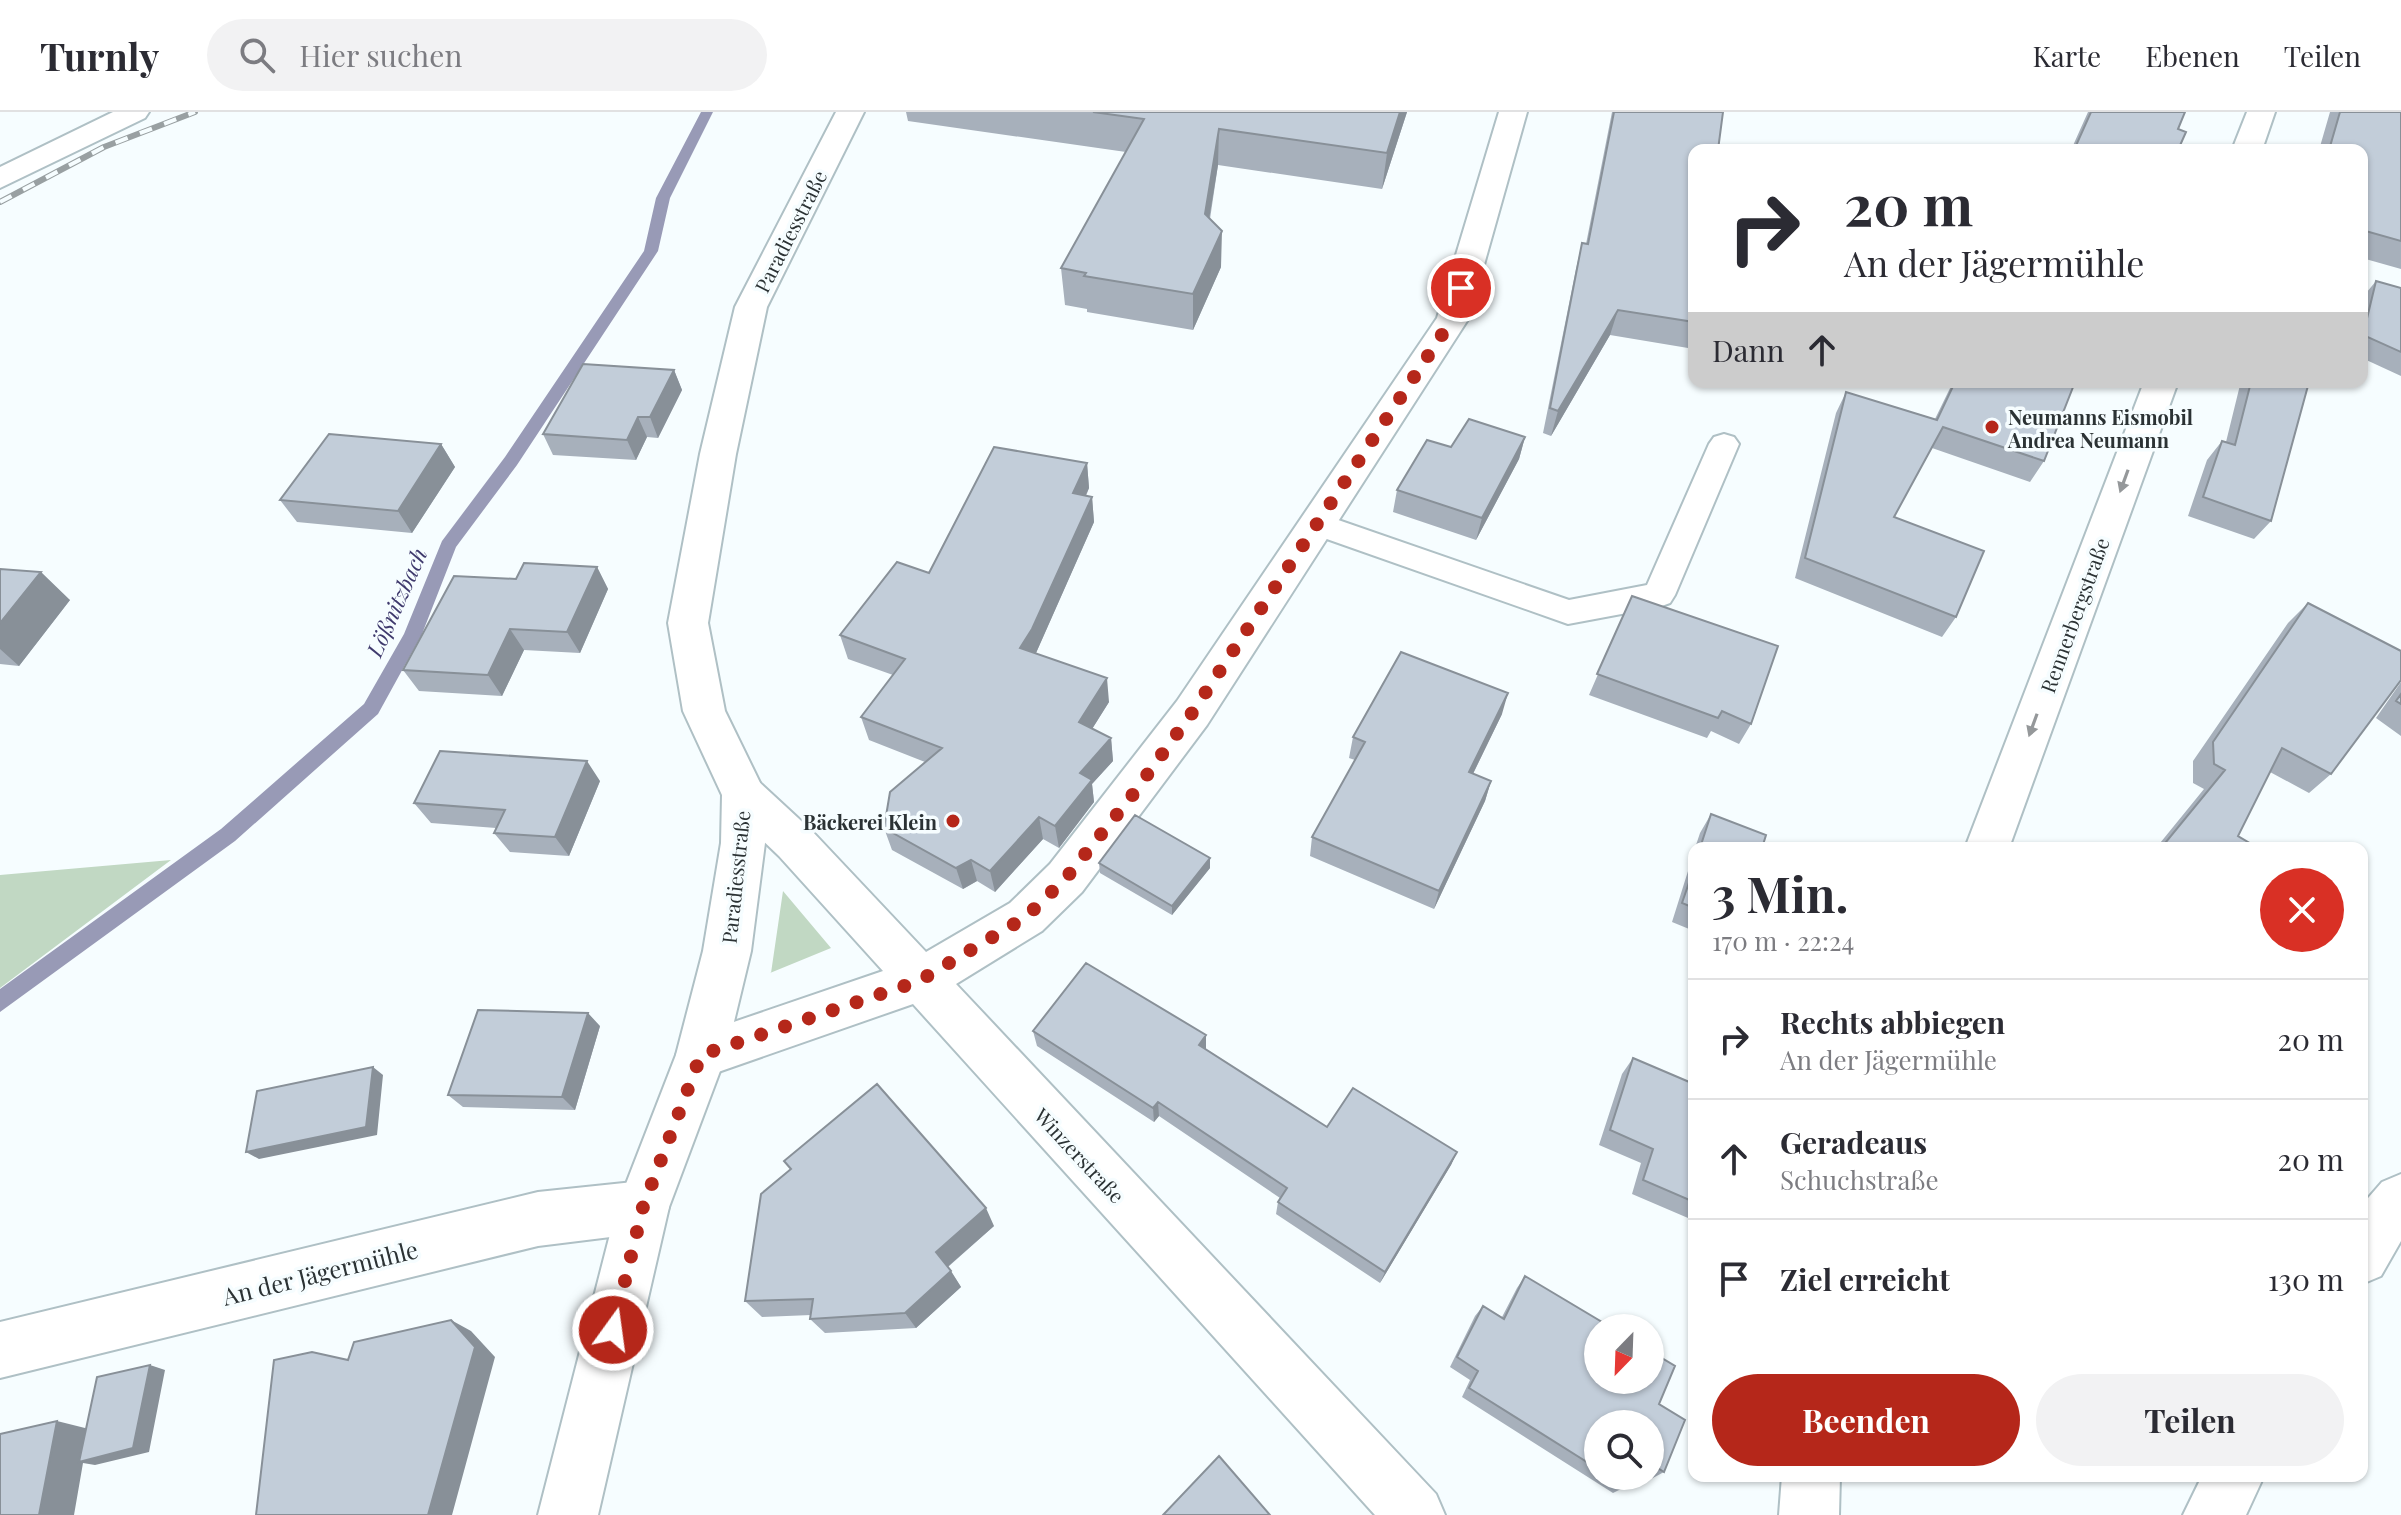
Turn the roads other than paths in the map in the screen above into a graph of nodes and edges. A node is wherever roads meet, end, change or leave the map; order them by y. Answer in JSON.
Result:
{"nodes":[{"id":1,"x":850,"y":112,"type":"edge"},
{"id":2,"x":1513,"y":112,"type":"edge"},
{"id":3,"x":2261,"y":112,"type":"edge"},
{"id":4,"x":77,"y":114,"type":"dead end"},
{"id":5,"x":126,"y":117,"type":"edge"},
{"id":6,"x":2249,"y":144,"type":"edge"},
{"id":7,"x":0,"y":179,"type":"edge"},
{"id":8,"x":2159,"y":388,"type":"edge"},
{"id":9,"x":1724,"y":444,"type":"dead end"},
{"id":10,"x":1318,"y":524,"type":"junction"},
{"id":11,"x":744,"y":795,"type":"junction"},
{"id":12,"x":1989,"y":842,"type":"edge"},
{"id":13,"x":919,"y":981,"type":"junction"},
{"id":14,"x":701,"y":1055,"type":"junction"},
{"id":15,"x":2401,"y":1200,"type":"edge"},
{"id":16,"x":643,"y":1207,"type":"junction"},
{"id":17,"x":2368,"y":1246,"type":"edge"},
{"id":18,"x":0,"y":1350,"type":"edge"},
{"id":19,"x":1811,"y":1482,"type":"edge"},
{"id":20,"x":2232,"y":1482,"type":"edge"},
{"id":21,"x":568,"y":1515,"type":"edge"},
{"id":22,"x":1415,"y":1515,"type":"edge"},
{"id":23,"x":1809,"y":1515,"type":"edge"},
{"id":24,"x":2213,"y":1515,"type":"edge"}],
"edges":[{"from":1,"to":11,"type":"street","name":"Paradiesstraße"},
{"from":2,"to":10,"type":"street"},
{"from":3,"to":6,"type":"street"},
{"from":4,"to":5,"type":"street"},
{"from":5,"to":7,"type":"street"},
{"from":8,"to":12,"type":"street","name":"Rennerbergstraße","one_way":true},
{"from":9,"to":10,"type":"lane"},
{"from":10,"to":13,"type":"street"},
{"from":11,"to":13,"type":"street","name":"Winzerstraße"},
{"from":11,"to":14,"type":"street","name":"Paradiesstraße"},
{"from":13,"to":14,"type":"street"},
{"from":13,"to":22,"type":"street","name":"Winzerstraße"},
{"from":14,"to":16,"type":"street","name":"Paradiesstraße"},
{"from":15,"to":17,"type":"street"},
{"from":16,"to":18,"type":"street","name":"An der Jägermühle"},
{"from":16,"to":21,"type":"street","name":"Paradiesstraße"},
{"from":19,"to":23,"type":"street"},
{"from":20,"to":24,"type":"street"}]}
